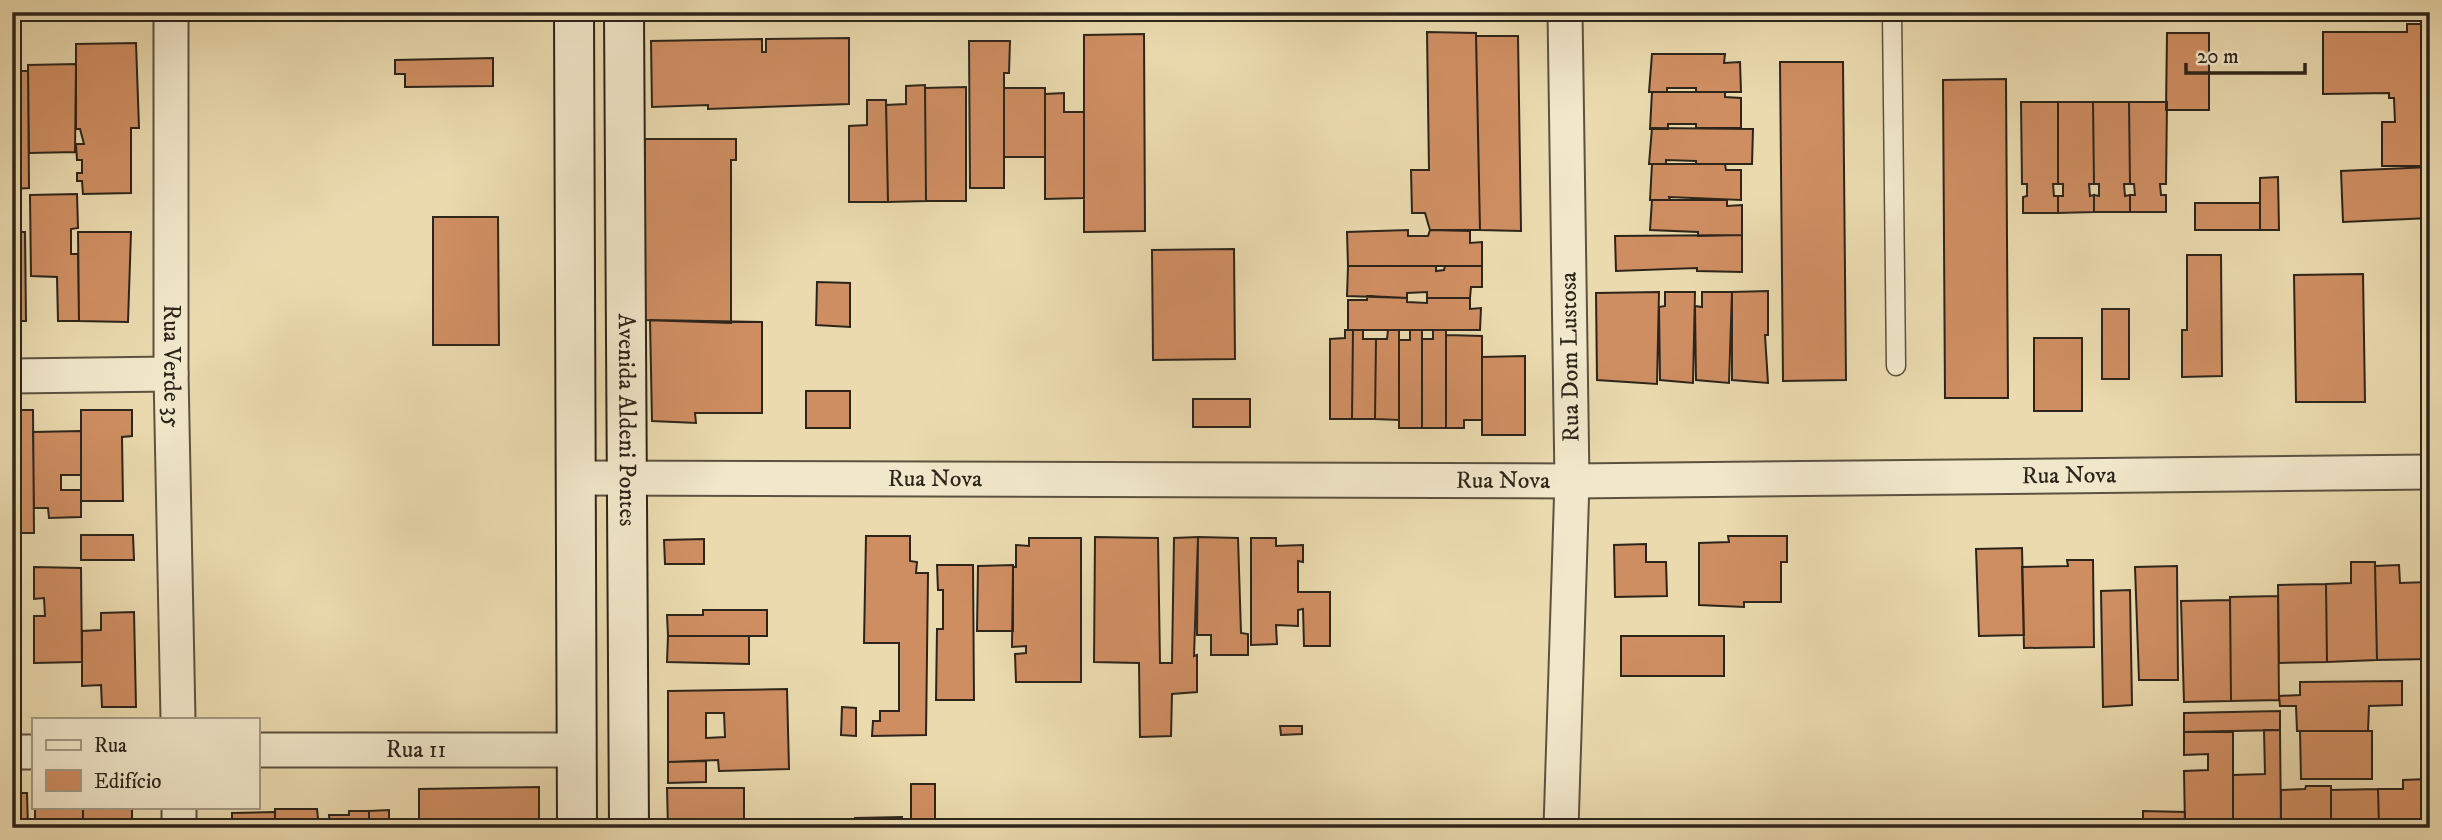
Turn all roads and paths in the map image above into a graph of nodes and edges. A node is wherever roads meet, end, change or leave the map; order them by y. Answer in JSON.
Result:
{"nodes":[{"id":1,"x":171,"y":12,"type":"edge"},
{"id":2,"x":574,"y":12,"type":"edge"},
{"id":3,"x":624,"y":12,"type":"edge"},
{"id":4,"x":1565,"y":12,"type":"edge"},
{"id":5,"x":1892,"y":12,"type":"edge"},
{"id":6,"x":1896,"y":366,"type":"dead end"},
{"id":7,"x":171,"y":374,"type":"junction"},
{"id":8,"x":12,"y":376,"type":"edge"},
{"id":9,"x":2430,"y":472,"type":"edge"},
{"id":10,"x":628,"y":477,"type":"junction"},
{"id":11,"x":575,"y":478,"type":"junction"},
{"id":12,"x":1572,"y":481,"type":"junction"},
{"id":13,"x":178,"y":718,"type":"edge"},
{"id":14,"x":259,"y":750,"type":"edge"},
{"id":15,"x":576,"y":750,"type":"junction"},
{"id":16,"x":12,"y":752,"type":"edge"},
{"id":17,"x":32,"y":752,"type":"edge"},
{"id":18,"x":179,"y":808,"type":"edge"},
{"id":19,"x":179,"y":828,"type":"edge"},
{"id":20,"x":577,"y":828,"type":"edge"},
{"id":21,"x":629,"y":828,"type":"edge"},
{"id":22,"x":1561,"y":828,"type":"edge"}],
"edges":[{"from":1,"to":7,"type":"street","name":"Rua Verde 35"},
{"from":2,"to":11,"type":"main road"},
{"from":3,"to":10,"type":"main road","name":"Avenida Aldeni Pontes"},
{"from":4,"to":12,"type":"street","name":"Rua Dom Lustosa"},
{"from":5,"to":6,"type":"lane"},
{"from":7,"to":8,"type":"street"},
{"from":7,"to":13,"type":"street","name":"Rua Verde 35"},
{"from":9,"to":12,"type":"street","name":"Rua Nova"},
{"from":10,"to":11,"type":"street","name":"Rua Nova"},
{"from":10,"to":12,"type":"street","name":"Rua Nova"},
{"from":10,"to":21,"type":"main road","name":"Avenida Aldeni Pontes"},
{"from":11,"to":15,"type":"main road"},
{"from":12,"to":22,"type":"street","name":"Rua Dom Lustosa"},
{"from":14,"to":15,"type":"street","name":"Rua 11"},
{"from":15,"to":20,"type":"main road"},
{"from":16,"to":17,"type":"street"},
{"from":18,"to":19,"type":"street"}]}
